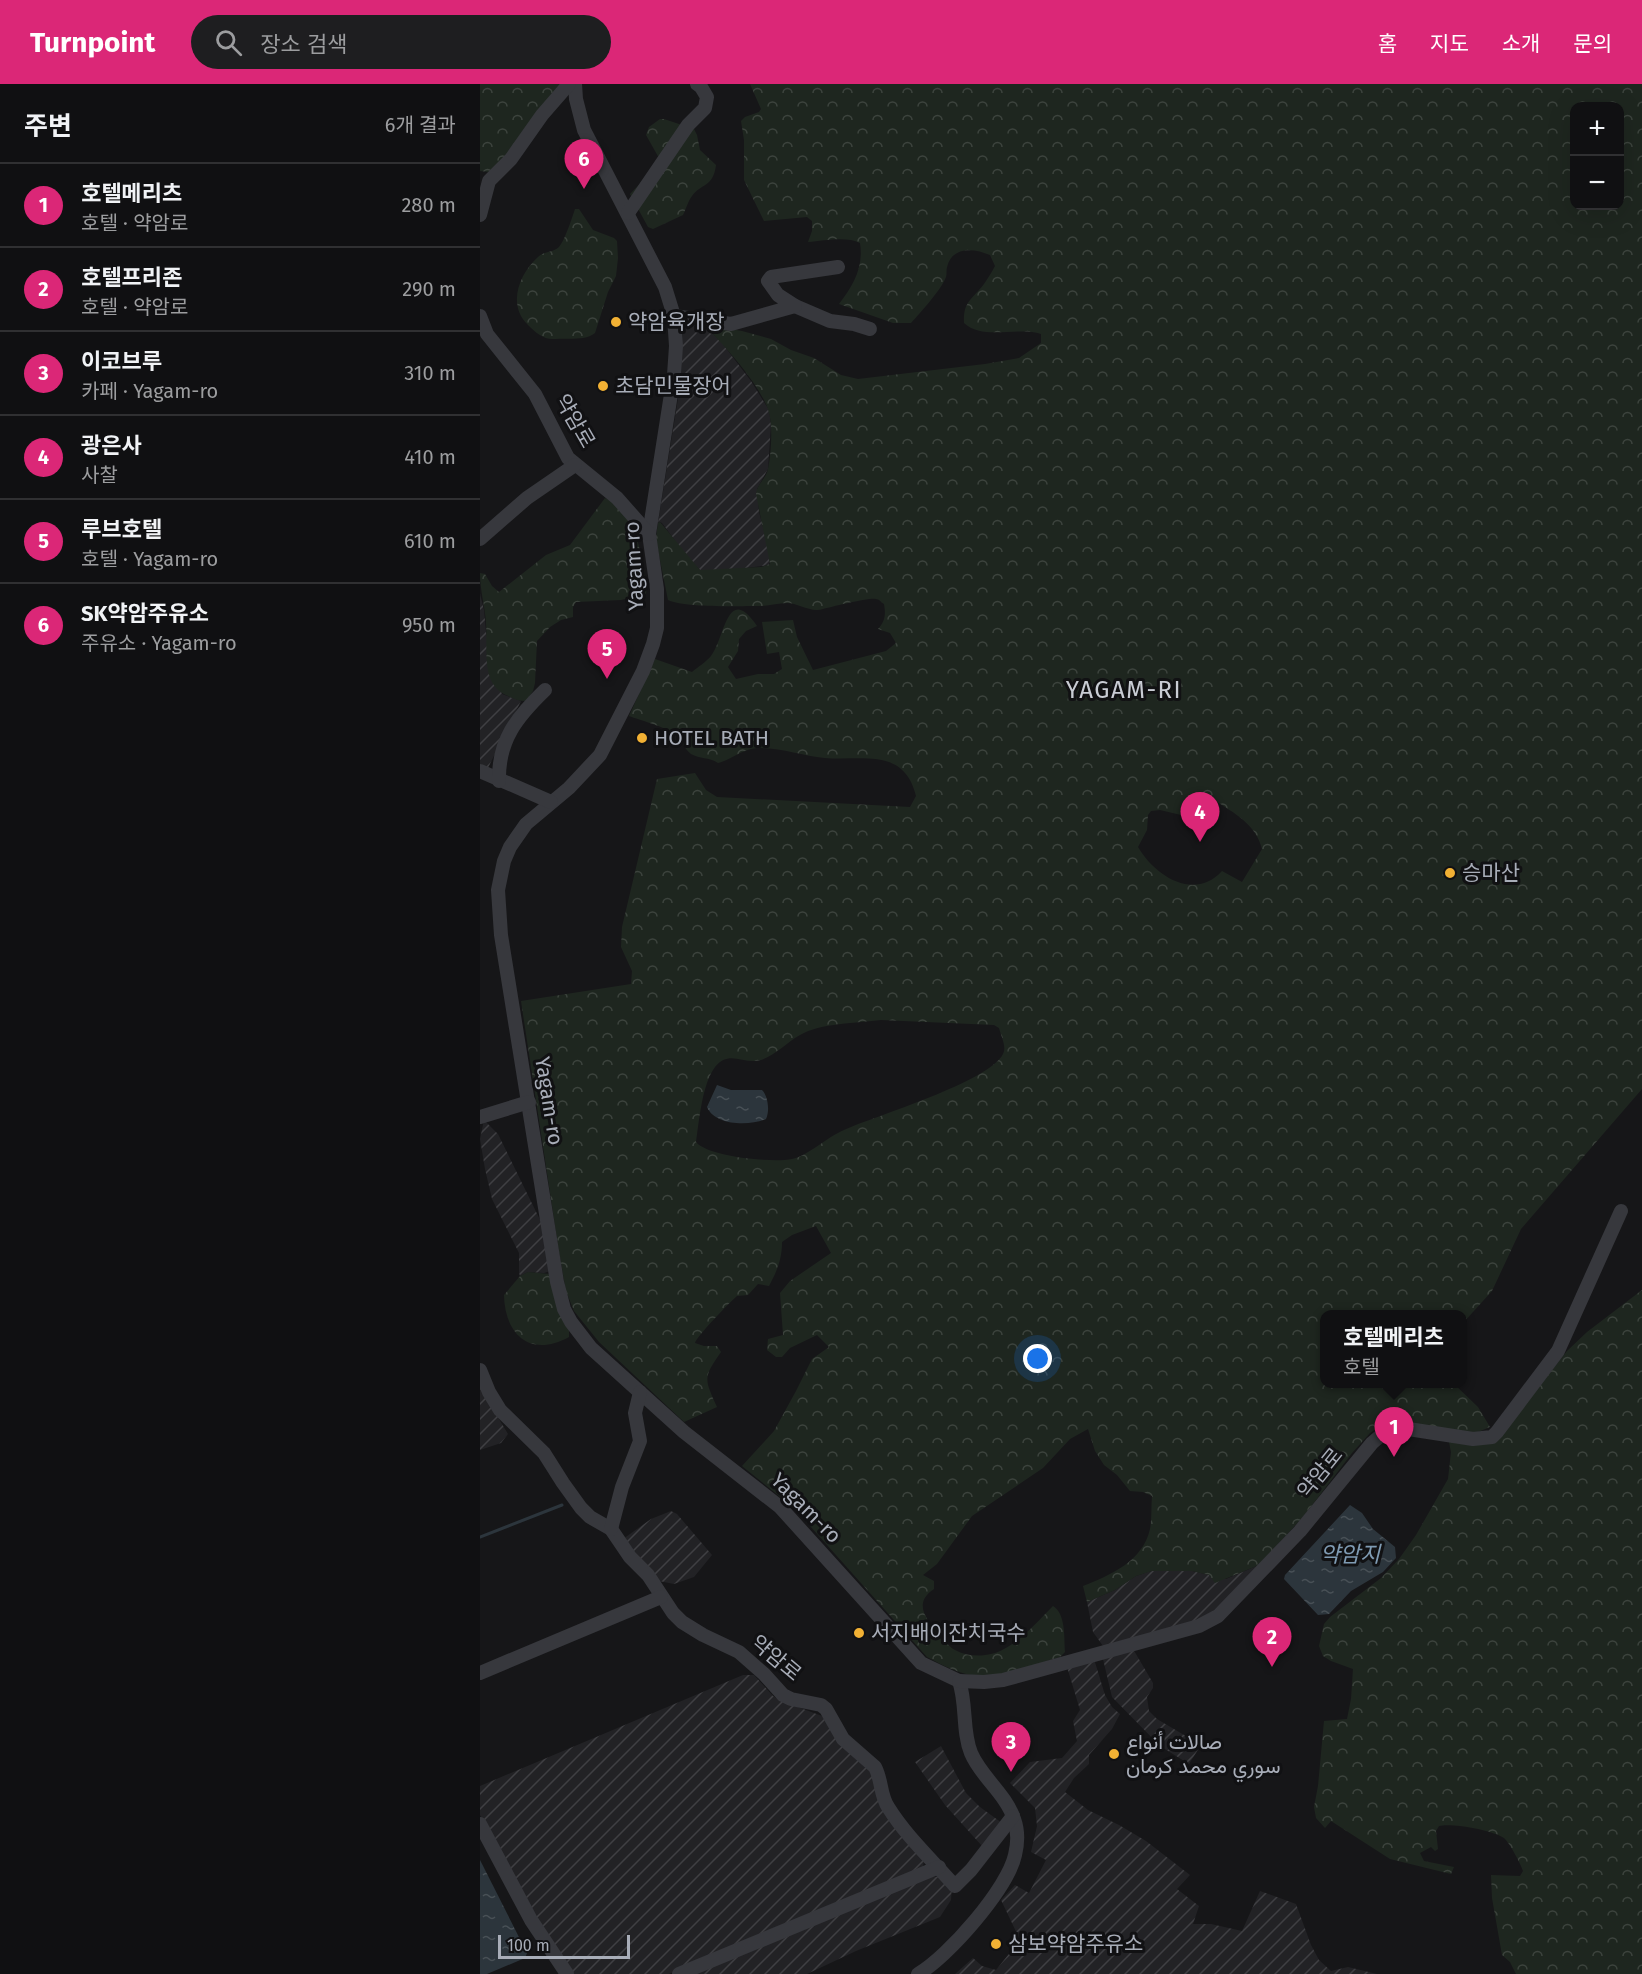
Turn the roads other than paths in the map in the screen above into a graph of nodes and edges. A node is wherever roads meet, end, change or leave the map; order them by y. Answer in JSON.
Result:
{"nodes":[{"id":1,"x":569,"y":84,"type":"edge"},
{"id":2,"x":575,"y":84,"type":"edge"},
{"id":3,"x":697,"y":84,"type":"edge"},
{"id":4,"x":484,"y":179,"type":"edge"},
{"id":5,"x":480,"y":213,"type":"edge"},
{"id":6,"x":628,"y":213,"type":"junction"},
{"id":7,"x":838,"y":267,"type":"dead end"},
{"id":8,"x":795,"y":306,"type":"junction"},
{"id":9,"x":480,"y":316,"type":"edge"},
{"id":10,"x":675,"y":316,"type":"junction"},
{"id":11,"x":870,"y":329,"type":"dead end"},
{"id":12,"x":575,"y":465,"type":"junction"},
{"id":13,"x":649,"y":534,"type":"junction"},
{"id":14,"x":480,"y":539,"type":"edge"},
{"id":15,"x":545,"y":690,"type":"dead end"},
{"id":16,"x":480,"y":771,"type":"edge"},
{"id":17,"x":499,"y":781,"type":"junction"},
{"id":18,"x":552,"y":802,"type":"junction"},
{"id":19,"x":529,"y":1102,"type":"junction"},
{"id":20,"x":480,"y":1117,"type":"edge"},
{"id":21,"x":1621,"y":1211,"type":"dead end"},
{"id":22,"x":480,"y":1370,"type":"edge"},
{"id":23,"x":640,"y":1392,"type":"junction"},
{"id":24,"x":611,"y":1529,"type":"junction"},
{"id":25,"x":661,"y":1597,"type":"junction"},
{"id":26,"x":480,"y":1674,"type":"edge"},
{"id":27,"x":959,"y":1682,"type":"junction"},
{"id":28,"x":1013,"y":1816,"type":"junction"},
{"id":29,"x":480,"y":1824,"type":"edge"},
{"id":30,"x":939,"y":1867,"type":"junction"},
{"id":31,"x":927,"y":1972,"type":"edge"},
{"id":32,"x":567,"y":1974,"type":"edge"},
{"id":33,"x":679,"y":1974,"type":"edge"}],
"edges":[{"from":1,"to":4,"type":"street"},
{"from":2,"to":6,"type":"street","name":"Yagam-ro"},
{"from":3,"to":6,"type":"street"},
{"from":4,"to":5,"type":"street"},
{"from":6,"to":10,"type":"street","name":"Yagam-ro"},
{"from":7,"to":8,"type":"street"},
{"from":8,"to":10,"type":"street"},
{"from":8,"to":11,"type":"street"},
{"from":9,"to":12,"type":"street","name":"약암로"},
{"from":10,"to":13,"type":"street","name":"Yagam-ro"},
{"from":12,"to":13,"type":"street","name":"약암로"},
{"from":12,"to":14,"type":"street"},
{"from":13,"to":18,"type":"street","name":"Yagam-ro"},
{"from":15,"to":17,"type":"street"},
{"from":16,"to":17,"type":"street"},
{"from":17,"to":18,"type":"street"},
{"from":18,"to":19,"type":"street","name":"Yagam-ro"},
{"from":19,"to":20,"type":"street"},
{"from":19,"to":23,"type":"street","name":"Yagam-ro"},
{"from":21,"to":27,"type":"street","name":"약암로"},
{"from":22,"to":24,"type":"street","name":"약암로"},
{"from":23,"to":24,"type":"street"},
{"from":23,"to":27,"type":"street","name":"Yagam-ro"},
{"from":24,"to":25,"type":"street","name":"약암로"},
{"from":25,"to":26,"type":"street"},
{"from":25,"to":30,"type":"street","name":"약암로"},
{"from":27,"to":28,"type":"street"},
{"from":28,"to":30,"type":"street","name":"약암로"},
{"from":28,"to":31,"type":"street"},
{"from":29,"to":32,"type":"street"},
{"from":30,"to":33,"type":"street"}]}
